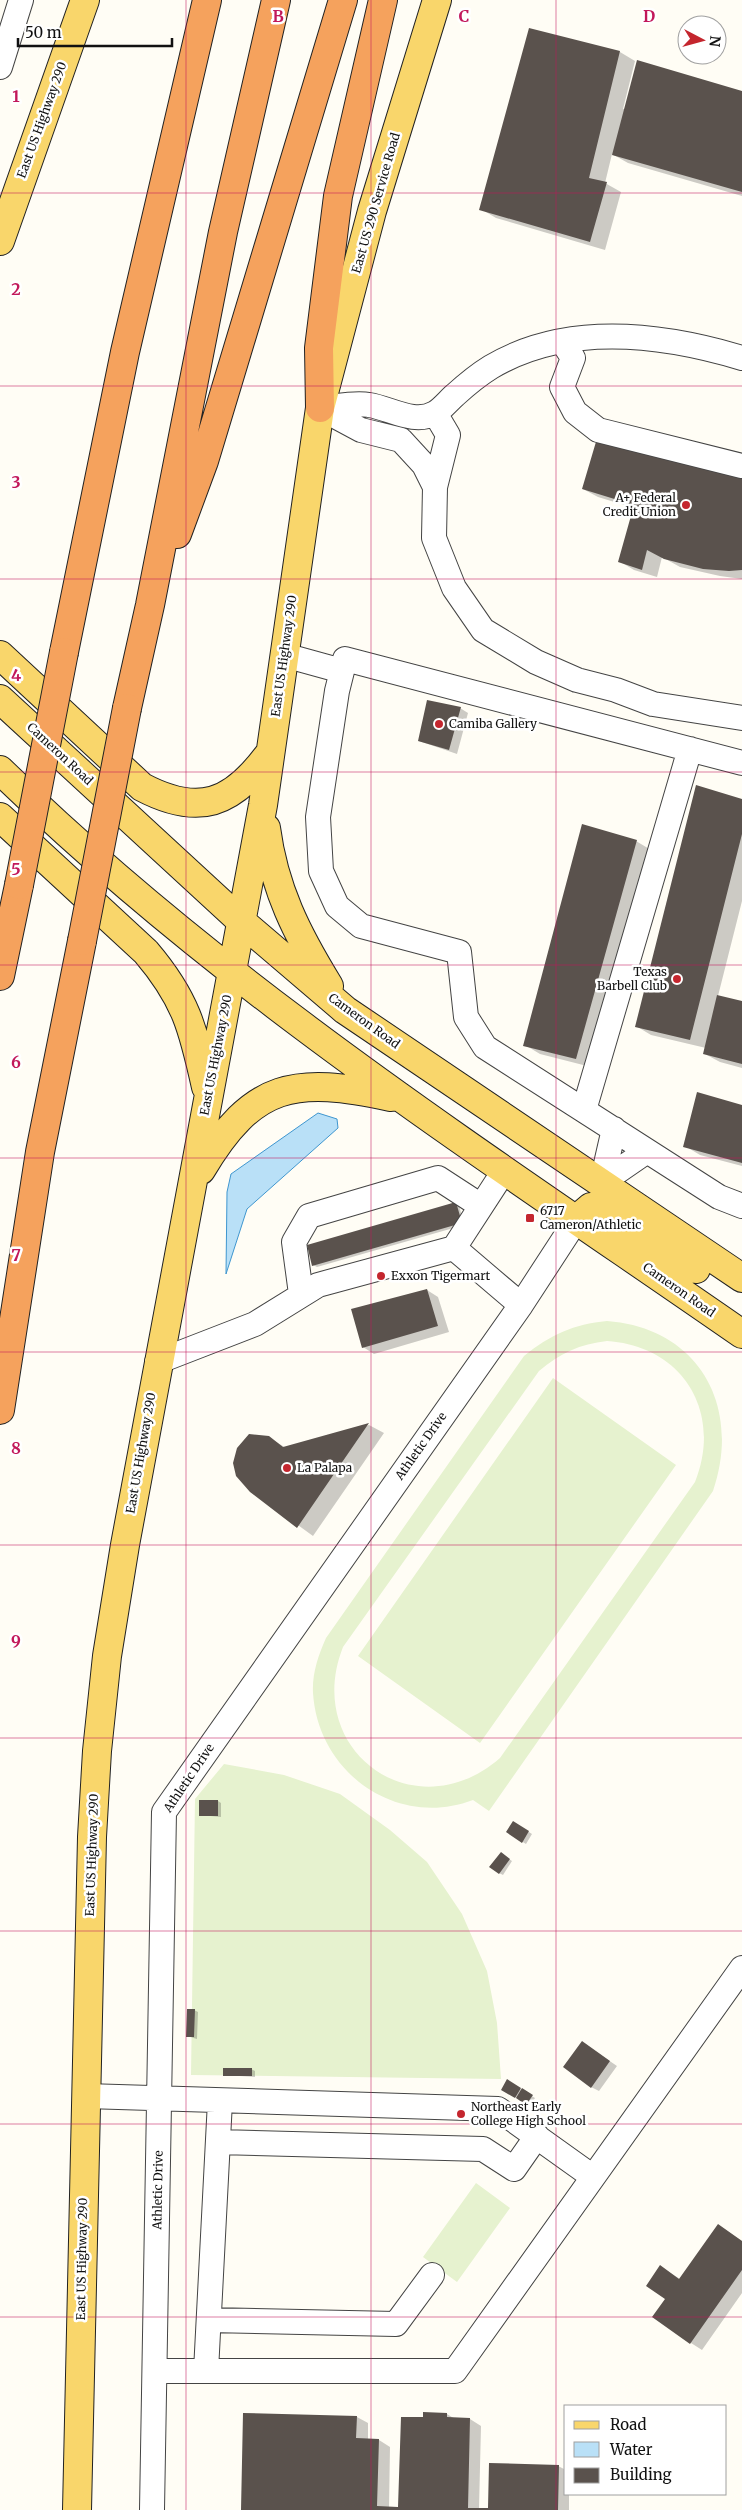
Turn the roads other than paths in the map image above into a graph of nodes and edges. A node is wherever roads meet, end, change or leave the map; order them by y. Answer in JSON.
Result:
{"nodes":[{"id":1,"x":21,"y":0,"type":"edge"},
{"id":2,"x":85,"y":0,"type":"edge"},
{"id":3,"x":207,"y":0,"type":"edge"},
{"id":4,"x":276,"y":0,"type":"edge"},
{"id":5,"x":343,"y":0,"type":"edge"},
{"id":6,"x":383,"y":0,"type":"edge"},
{"id":7,"x":438,"y":0,"type":"edge"},
{"id":8,"x":0,"y":66,"type":"edge"},
{"id":9,"x":0,"y":241,"type":"edge"},
{"id":10,"x":562,"y":341,"type":"junction"},
{"id":11,"x":742,"y":358,"type":"edge"},
{"id":12,"x":320,"y":408,"type":"junction"},
{"id":13,"x":435,"y":413,"type":"junction"},
{"id":14,"x":742,"y":466,"type":"edge"},
{"id":15,"x":435,"y":487,"type":"junction"},
{"id":16,"x":150,"y":605,"type":"junction"},
{"id":17,"x":0,"y":655,"type":"edge"},
{"id":18,"x":284,"y":656,"type":"junction"},
{"id":19,"x":342,"y":671,"type":"junction"},
{"id":20,"x":0,"y":699,"type":"edge"},
{"id":21,"x":742,"y":718,"type":"edge"},
{"id":22,"x":690,"y":749,"type":"junction"},
{"id":23,"x":270,"y":754,"type":"junction"},
{"id":24,"x":742,"y":763,"type":"edge"},
{"id":25,"x":0,"y":770,"type":"edge"},
{"id":26,"x":263,"y":805,"type":"junction"},
{"id":27,"x":0,"y":817,"type":"edge"},
{"id":28,"x":242,"y":922,"type":"junction"},
{"id":29,"x":232,"y":973,"type":"junction"},
{"id":30,"x":0,"y":976,"type":"edge"},
{"id":31,"x":345,"y":1010,"type":"junction"},
{"id":32,"x":208,"y":1098,"type":"junction"},
{"id":33,"x":402,"y":1099,"type":"junction"},
{"id":34,"x":584,"y":1110,"type":"junction"},
{"id":35,"x":614,"y":1129,"type":"junction"},
{"id":36,"x":647,"y":1151,"type":"junction"},
{"id":37,"x":504,"y":1171,"type":"junction"},
{"id":38,"x":605,"y":1178,"type":"junction"},
{"id":39,"x":191,"y":1186,"type":"junction"},
{"id":40,"x":481,"y":1206,"type":"junction"},
{"id":41,"x":742,"y":1206,"type":"edge"},
{"id":42,"x":577,"y":1219,"type":"junction"},
{"id":43,"x":454,"y":1248,"type":"junction"},
{"id":44,"x":742,"y":1278,"type":"edge"},
{"id":45,"x":742,"y":1283,"type":"edge"},
{"id":46,"x":301,"y":1294,"type":"junction"},
{"id":47,"x":521,"y":1304,"type":"junction"},
{"id":48,"x":742,"y":1334,"type":"edge"},
{"id":49,"x":157,"y":1362,"type":"junction"},
{"id":50,"x":0,"y":1410,"type":"edge"},
{"id":51,"x":742,"y":1968,"type":"edge"},
{"id":52,"x":86,"y":2096,"type":"junction"},
{"id":53,"x":159,"y":2099,"type":"junction"},
{"id":54,"x":220,"y":2101,"type":"junction"},
{"id":55,"x":537,"y":2136,"type":"junction"},
{"id":56,"x":218,"y":2142,"type":"junction"},
{"id":57,"x":594,"y":2177,"type":"junction"},
{"id":58,"x":432,"y":2275,"type":"dead end"},
{"id":59,"x":208,"y":2320,"type":"junction"},
{"id":60,"x":155,"y":2370,"type":"junction"},
{"id":61,"x":206,"y":2371,"type":"junction"},
{"id":62,"x":77,"y":2510,"type":"edge"},
{"id":63,"x":152,"y":2510,"type":"edge"}],
"edges":[{"from":1,"to":8,"type":"street"},
{"from":2,"to":9,"type":"main road","name":"East US Highway 290"},
{"from":3,"to":30,"type":"highway","bridge":true},
{"from":4,"to":16,"type":"highway"},
{"from":5,"to":16,"type":"highway"},
{"from":6,"to":12,"type":"highway"},
{"from":7,"to":12,"type":"main road","name":"East US 290 Service Road"},
{"from":10,"to":11,"type":"street"},
{"from":10,"to":13,"type":"street"},
{"from":10,"to":14,"type":"street"},
{"from":12,"to":13,"type":"street"},
{"from":12,"to":15,"type":"street"},
{"from":12,"to":18,"type":"main road","name":"East US Highway 290"},
{"from":13,"to":15,"type":"street"},
{"from":15,"to":21,"type":"street"},
{"from":16,"to":50,"type":"highway","bridge":true},
{"from":17,"to":23,"type":"main road"},
{"from":18,"to":19,"type":"street"},
{"from":18,"to":23,"type":"main road","name":"East US Highway 290"},
{"from":19,"to":22,"type":"street"},
{"from":19,"to":34,"type":"street"},
{"from":20,"to":28,"type":"main road","name":"Cameron Road"},
{"from":22,"to":24,"type":"street"},
{"from":22,"to":34,"type":"street"},
{"from":23,"to":26,"type":"main road","name":"East US Highway 290"},
{"from":25,"to":29,"type":"main road","name":"Cameron Road"},
{"from":26,"to":28,"type":"main road","name":"East US Highway 290"},
{"from":26,"to":31,"type":"main road"},
{"from":27,"to":32,"type":"main road"},
{"from":28,"to":29,"type":"main road","name":"East US Highway 290"},
{"from":28,"to":31,"type":"main road","name":"Cameron Road"},
{"from":29,"to":32,"type":"main road","name":"East US Highway 290"},
{"from":29,"to":33,"type":"main road","name":"Cameron Road"},
{"from":31,"to":38,"type":"main road","name":"Cameron Road"},
{"from":32,"to":39,"type":"main road","name":"East US Highway 290"},
{"from":33,"to":37,"type":"main road","name":"Cameron Road"},
{"from":33,"to":39,"type":"main road"},
{"from":34,"to":35,"type":"street"},
{"from":35,"to":36,"type":"street"},
{"from":35,"to":38,"type":"street"},
{"from":36,"to":38,"type":"street"},
{"from":36,"to":41,"type":"street"},
{"from":37,"to":40,"type":"street"},
{"from":37,"to":42,"type":"main road","name":"Cameron Road"},
{"from":38,"to":44,"type":"main road","name":"Cameron Road"},
{"from":39,"to":49,"type":"main road","name":"East US Highway 290"},
{"from":40,"to":43,"type":"street"},
{"from":40,"to":46,"type":"street"},
{"from":42,"to":45,"type":"main road"},
{"from":42,"to":47,"type":"street","name":"Athletic Drive"},
{"from":42,"to":48,"type":"main road","name":"Cameron Road"},
{"from":43,"to":46,"type":"street"},
{"from":43,"to":47,"type":"street"},
{"from":46,"to":49,"type":"street"},
{"from":47,"to":53,"type":"street","name":"Athletic Drive"},
{"from":49,"to":52,"type":"main road","name":"East US Highway 290"},
{"from":51,"to":57,"type":"street"},
{"from":52,"to":53,"type":"street"},
{"from":52,"to":62,"type":"main road","name":"East US Highway 290"},
{"from":53,"to":54,"type":"street"},
{"from":53,"to":60,"type":"street","name":"Athletic Drive"},
{"from":54,"to":55,"type":"street"},
{"from":54,"to":56,"type":"street"},
{"from":55,"to":56,"type":"street"},
{"from":55,"to":57,"type":"street"},
{"from":56,"to":59,"type":"street"},
{"from":57,"to":61,"type":"street"},
{"from":58,"to":59,"type":"street"},
{"from":59,"to":61,"type":"street"},
{"from":60,"to":61,"type":"street"},
{"from":60,"to":63,"type":"street","name":"Athletic Drive"}]}
